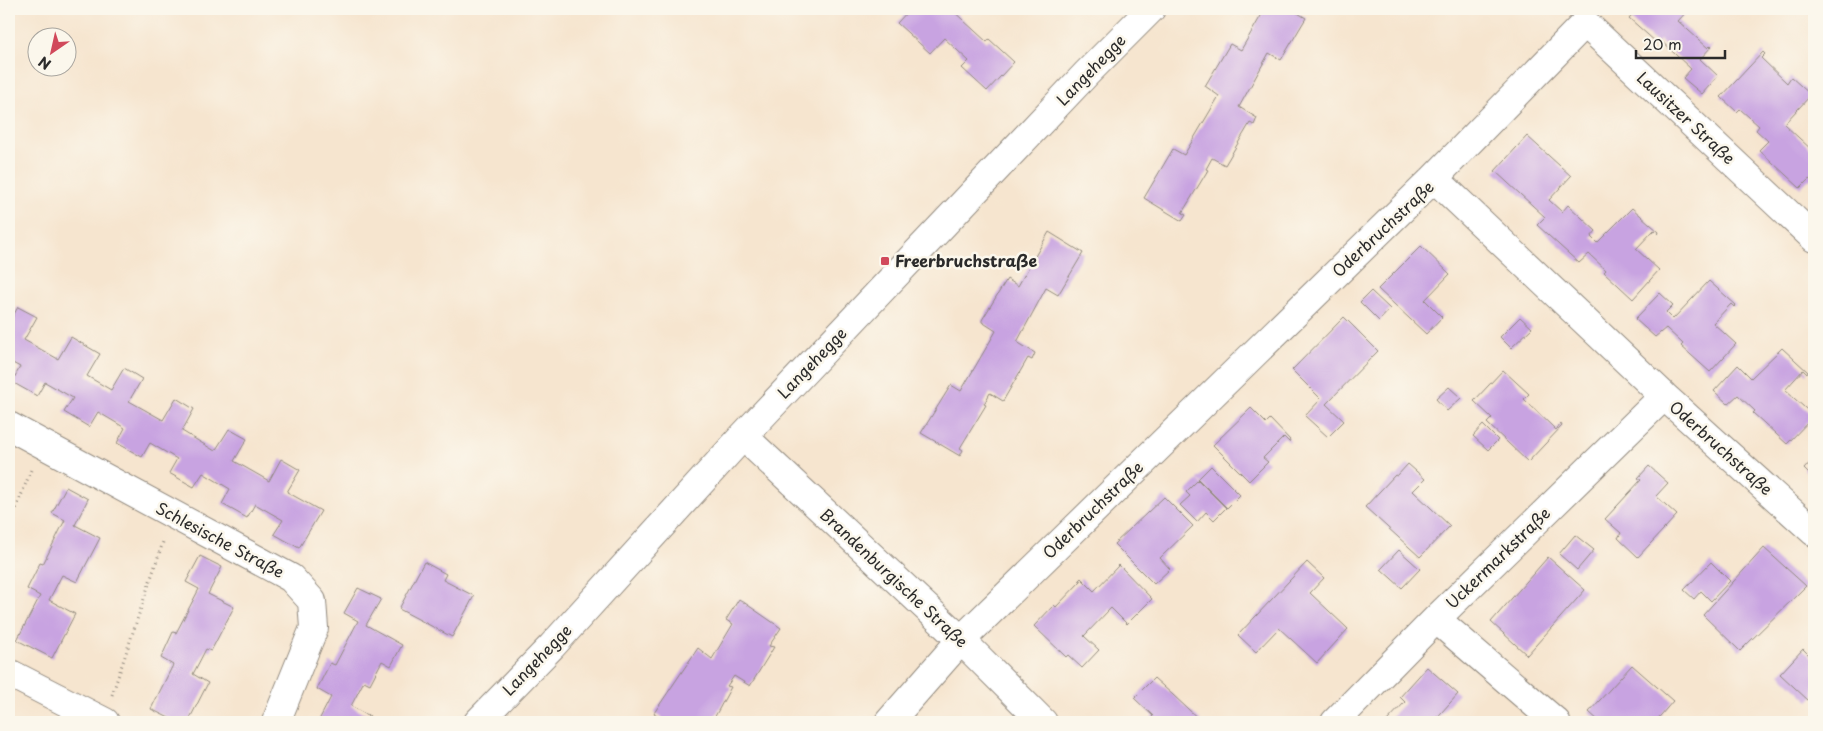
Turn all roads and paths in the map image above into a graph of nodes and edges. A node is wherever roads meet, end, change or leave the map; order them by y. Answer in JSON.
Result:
{"nodes":[{"id":1,"x":1151,"y":9,"type":"edge"},
{"id":2,"x":1592,"y":16,"type":"edge"},
{"id":3,"x":1434,"y":178,"type":"junction"},
{"id":4,"x":1814,"y":238,"type":"edge"},
{"id":5,"x":1664,"y":396,"type":"junction"},
{"id":6,"x":9,"y":426,"type":"edge"},
{"id":7,"x":742,"y":436,"type":"junction"},
{"id":8,"x":41,"y":443,"type":"junction"},
{"id":9,"x":172,"y":514,"type":"junction"},
{"id":10,"x":9,"y":527,"type":"edge"},
{"id":11,"x":1814,"y":532,"type":"edge"},
{"id":12,"x":1436,"y":619,"type":"junction"},
{"id":13,"x":961,"y":640,"type":"junction"},
{"id":14,"x":9,"y":673,"type":"edge"},
{"id":15,"x":104,"y":722,"type":"edge"},
{"id":16,"x":276,"y":722,"type":"edge"},
{"id":17,"x":478,"y":722,"type":"edge"},
{"id":18,"x":889,"y":722,"type":"edge"},
{"id":19,"x":1043,"y":722,"type":"edge"},
{"id":20,"x":1334,"y":722,"type":"edge"},
{"id":21,"x":1556,"y":722,"type":"edge"}],
"edges":[{"from":1,"to":7,"type":"street","name":"Langehegge"},
{"from":2,"to":3,"type":"street","name":"Lausitzer Straße"},
{"from":2,"to":4,"type":"street","name":"Lausitzer Straße"},
{"from":3,"to":5,"type":"street","name":"Oderbruchstraße"},
{"from":3,"to":13,"type":"street","name":"Oderbruchstraße"},
{"from":5,"to":11,"type":"street","name":"Oderbruchstraße"},
{"from":5,"to":12,"type":"street","name":"Uckermarkstraße"},
{"from":6,"to":8,"type":"street","name":"Schlesische Straße"},
{"from":7,"to":13,"type":"street","name":"Brandenburgische Straße"},
{"from":7,"to":17,"type":"street","name":"Langehegge"},
{"from":8,"to":9,"type":"street","name":"Schlesische Straße"},
{"from":8,"to":10,"type":"path"},
{"from":9,"to":15,"type":"path"},
{"from":9,"to":16,"type":"street","name":"Schlesische Straße"},
{"from":12,"to":20,"type":"street","name":"Uckermarkstraße"},
{"from":12,"to":21,"type":"street"},
{"from":13,"to":18,"type":"street","name":"Oderbruchstraße"},
{"from":13,"to":19,"type":"street","name":"Brandenburgische Straße"},
{"from":14,"to":15,"type":"street"}]}
